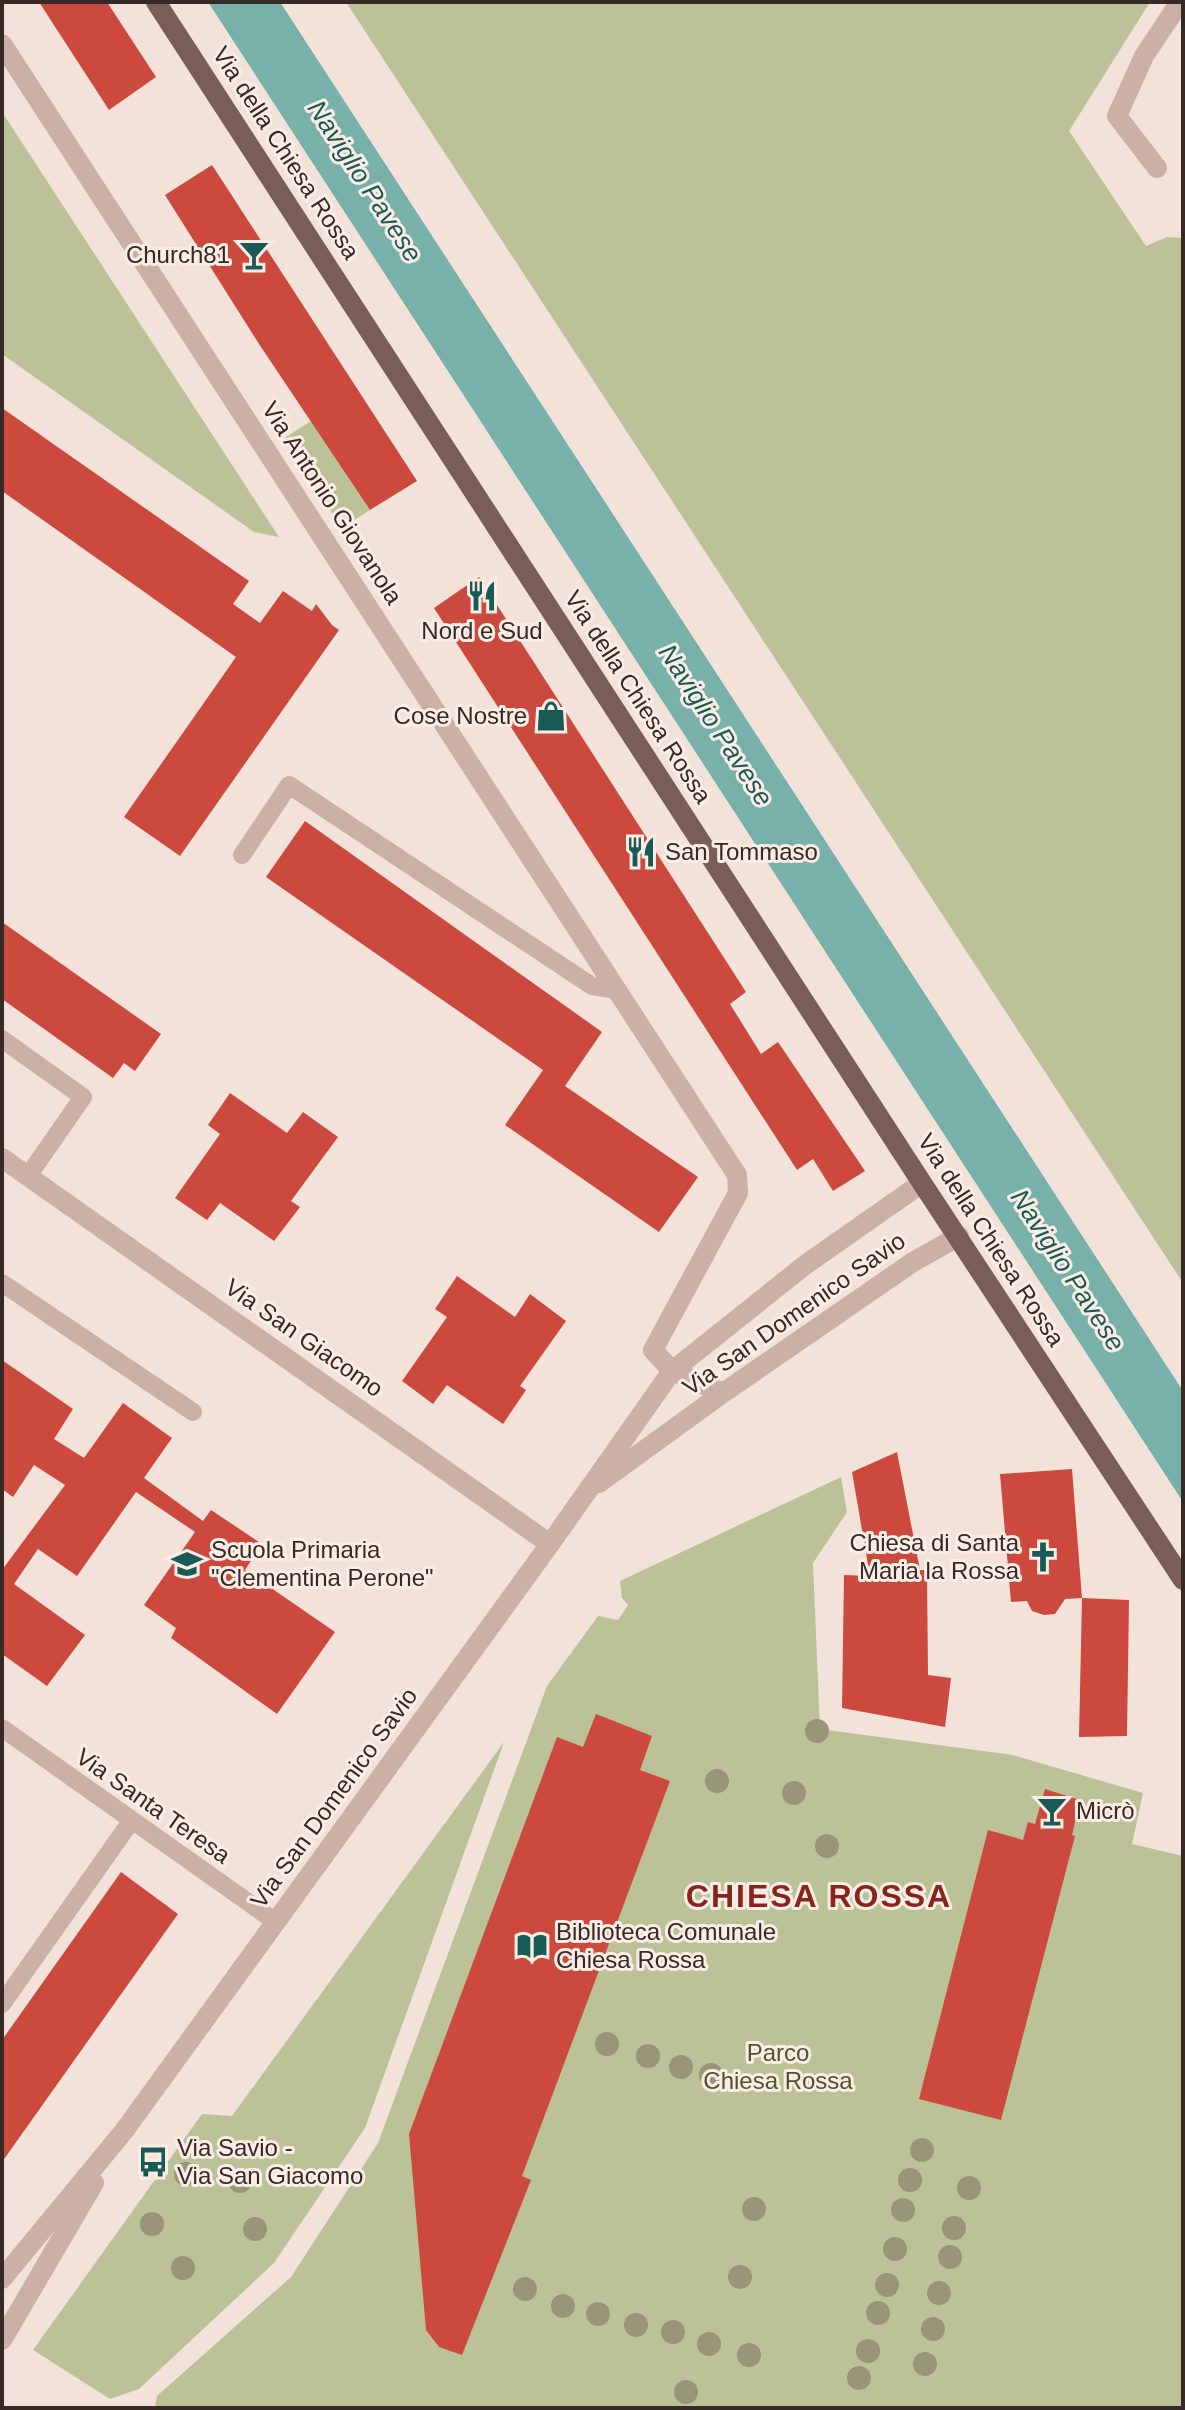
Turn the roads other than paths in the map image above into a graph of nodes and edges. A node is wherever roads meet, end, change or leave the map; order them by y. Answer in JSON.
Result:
{"nodes":[{"id":1,"x":156,"y":2,"type":"edge"},
{"id":2,"x":1180,"y":2,"type":"edge"},
{"id":3,"x":2,"y":44,"type":"edge"},
{"id":4,"x":1157,"y":168,"type":"dead end"},
{"id":5,"x":242,"y":855,"type":"dead end"},
{"id":6,"x":617,"y":990,"type":"junction"},
{"id":7,"x":2,"y":1039,"type":"edge"},
{"id":8,"x":2,"y":1158,"type":"edge"},
{"id":9,"x":28,"y":1176,"type":"junction"},
{"id":10,"x":922,"y":1183,"type":"junction"},
{"id":11,"x":738,"y":1193,"type":"joint"},
{"id":12,"x":959,"y":1236,"type":"junction"},
{"id":13,"x":2,"y":1283,"type":"edge"},
{"id":14,"x":672,"y":1371,"type":"junction"},
{"id":15,"x":723,"y":1393,"type":"junction"},
{"id":16,"x":193,"y":1412,"type":"dead end"},
{"id":17,"x":583,"y":1495,"type":"junction"},
{"id":18,"x":550,"y":1544,"type":"junction"},
{"id":19,"x":1183,"y":1580,"type":"edge"},
{"id":20,"x":2,"y":1728,"type":"edge"},
{"id":21,"x":132,"y":1820,"type":"junction"},
{"id":22,"x":276,"y":1922,"type":"junction"},
{"id":23,"x":2,"y":2004,"type":"edge"},
{"id":24,"x":124,"y":2131,"type":"junction"},
{"id":25,"x":2,"y":2279,"type":"edge"},
{"id":26,"x":2,"y":2340,"type":"edge"}],
"edges":[{"from":1,"to":10,"type":"main road","name":"Via della Chiesa Rossa"},
{"from":2,"to":4,"type":"street"},
{"from":3,"to":6,"type":"street","name":"Via Antonio Giovanola"},
{"from":5,"to":6,"type":"lane"},
{"from":6,"to":11,"type":"street","name":"Via Antonio Giovanola"},
{"from":7,"to":9,"type":"lane"},
{"from":8,"to":9,"type":"street","name":"Via San Giacomo"},
{"from":9,"to":18,"type":"street","name":"Via San Giacomo"},
{"from":10,"to":12,"type":"main road","name":"Via della Chiesa Rossa"},
{"from":10,"to":14,"type":"street","name":"Via San Domenico Savio"},
{"from":11,"to":14,"type":"street","name":"Via San Domenico Savio"},
{"from":12,"to":15,"type":"street","name":"Via San Domenico Savio"},
{"from":12,"to":19,"type":"main road","name":"Via della Chiesa Rossa"},
{"from":13,"to":16,"type":"lane"},
{"from":14,"to":15,"type":"street"},
{"from":14,"to":17,"type":"street","name":"Via San Domenico Savio"},
{"from":15,"to":17,"type":"street","name":"Via San Domenico Savio"},
{"from":17,"to":18,"type":"street","name":"Via San Domenico Savio"},
{"from":18,"to":22,"type":"street","name":"Via San Domenico Savio"},
{"from":20,"to":21,"type":"lane","name":"Via Santa Teresa"},
{"from":21,"to":22,"type":"lane","name":"Via Santa Teresa"},
{"from":21,"to":23,"type":"lane"},
{"from":22,"to":24,"type":"street","name":"Via San Domenico Savio"},
{"from":24,"to":25,"type":"street","name":"Via San Domenico Savio"},
{"from":24,"to":26,"type":"street","name":"Via San Domenico Savio"}]}
